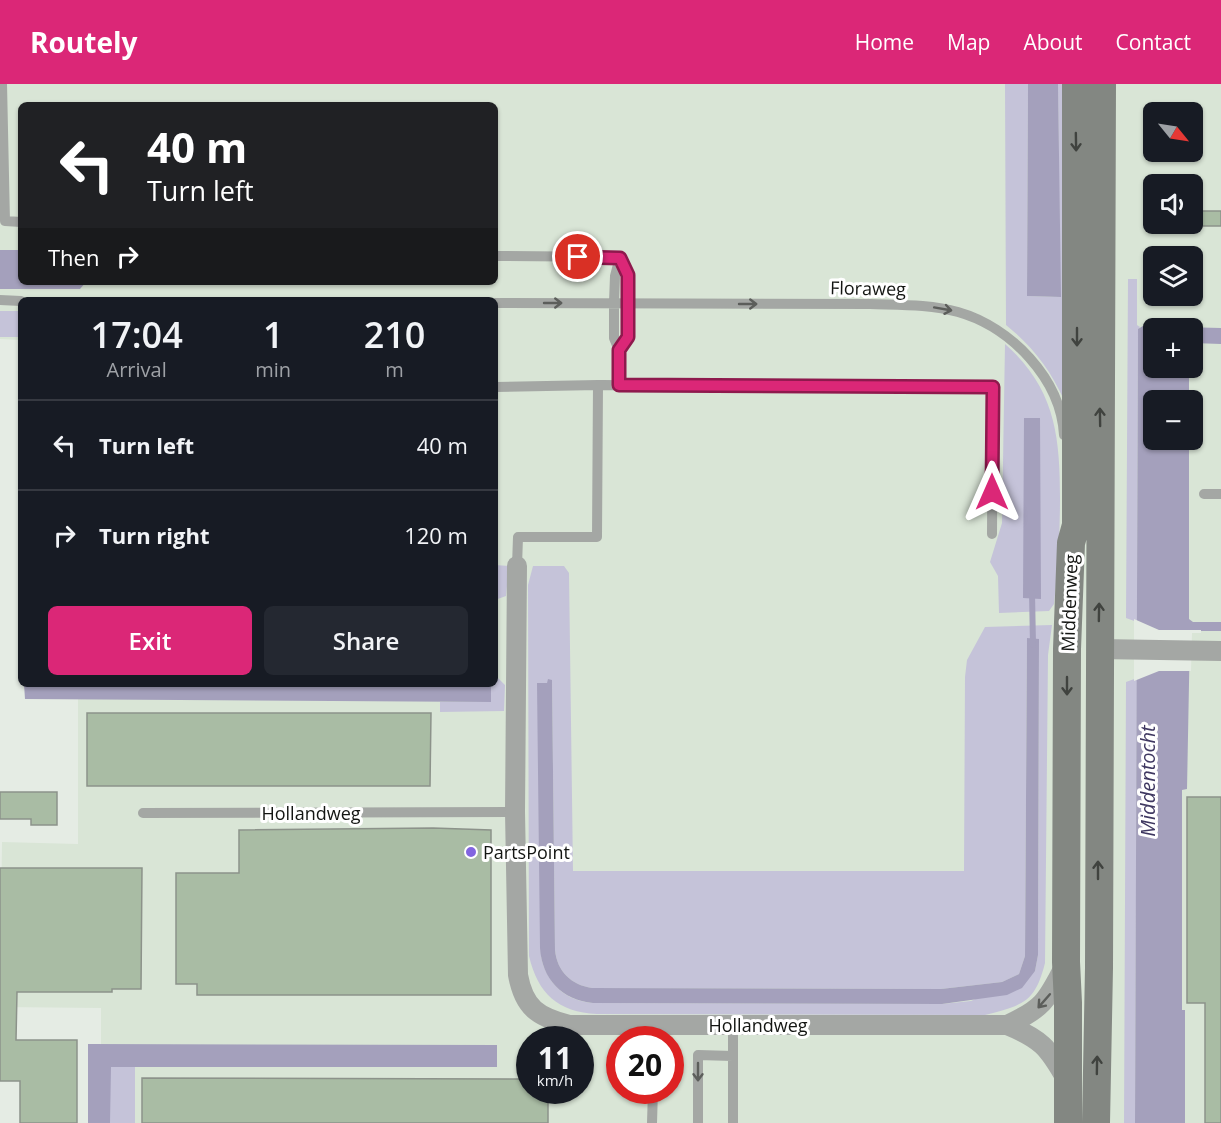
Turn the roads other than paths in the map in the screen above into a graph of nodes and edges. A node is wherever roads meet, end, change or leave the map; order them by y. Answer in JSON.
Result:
{"nodes":[{"id":1,"x":2,"y":84,"type":"edge"},
{"id":2,"x":1076,"y":84,"type":"edge"},
{"id":3,"x":1102,"y":84,"type":"edge"},
{"id":4,"x":18,"y":222,"type":"edge"},
{"id":5,"x":498,"y":256,"type":"edge"},
{"id":6,"x":620,"y":258,"type":"junction"},
{"id":7,"x":0,"y":300,"type":"edge"},
{"id":8,"x":18,"y":300,"type":"edge"},
{"id":9,"x":498,"y":303,"type":"edge"},
{"id":10,"x":614,"y":303,"type":"junction"},
{"id":11,"x":628,"y":303,"type":"junction"},
{"id":12,"x":619,"y":350,"type":"junction"},
{"id":13,"x":619,"y":385,"type":"junction"},
{"id":14,"x":598,"y":386,"type":"junction"},
{"id":15,"x":498,"y":387,"type":"edge"},
{"id":16,"x":1065,"y":443,"type":"dead end"},
{"id":17,"x":1065,"y":455,"type":"dead end"},
{"id":18,"x":1204,"y":494,"type":"dead end"},
{"id":19,"x":1221,"y":494,"type":"edge"},
{"id":20,"x":992,"y":534,"type":"dead end"},
{"id":21,"x":1071,"y":543,"type":"junction"},
{"id":22,"x":517,"y":566,"type":"joint"},
{"id":23,"x":1099,"y":650,"type":"junction"},
{"id":24,"x":1221,"y":651,"type":"edge"},
{"id":25,"x":515,"y":812,"type":"junction"},
{"id":26,"x":143,"y":813,"type":"dead end"},
{"id":27,"x":1066,"y":962,"type":"junction"},
{"id":28,"x":733,"y":1025,"type":"junction"},
{"id":29,"x":1007,"y":1025,"type":"junction"},
{"id":30,"x":606,"y":1028,"type":"edge"},
{"id":31,"x":684,"y":1029,"type":"edge"},
{"id":32,"x":733,"y":1056,"type":"junction"},
{"id":33,"x":1068,"y":1083,"type":"junction"},
{"id":34,"x":653,"y":1104,"type":"edge"},
{"id":35,"x":652,"y":1123,"type":"edge"},
{"id":36,"x":698,"y":1123,"type":"edge"},
{"id":37,"x":733,"y":1123,"type":"edge"},
{"id":38,"x":1068,"y":1123,"type":"edge"},
{"id":39,"x":1096,"y":1123,"type":"edge"}],
"edges":[{"from":1,"to":4,"type":"lane"},
{"from":2,"to":21,"type":"street","name":"Middenweg","one_way":true},
{"from":23,"to":3,"type":"street","name":"Middenweg","one_way":true},
{"from":5,"to":6,"type":"lane"},
{"from":6,"to":10,"type":"lane"},
{"from":6,"to":11,"type":"lane"},
{"from":7,"to":8,"type":"lane"},
{"from":9,"to":10,"type":"lane","name":"Floraweg","one_way":true},
{"from":10,"to":11,"type":"lane","name":"Floraweg"},
{"from":10,"to":12,"type":"lane"},
{"from":11,"to":12,"type":"lane"},
{"from":11,"to":16,"type":"lane","name":"Floraweg","one_way":true},
{"from":12,"to":13,"type":"lane"},
{"from":13,"to":14,"type":"lane"},
{"from":13,"to":20,"type":"lane"},
{"from":14,"to":15,"type":"lane"},
{"from":14,"to":22,"type":"lane"},
{"from":17,"to":21,"type":"lane"},
{"from":18,"to":19,"type":"lane"},
{"from":21,"to":27,"type":"street","name":"Middenweg","one_way":true},
{"from":22,"to":25,"type":"street","name":"Hollandweg"},
{"from":23,"to":24,"type":"street"},
{"from":39,"to":23,"type":"street","name":"Middenweg","one_way":true},
{"from":25,"to":26,"type":"lane","name":"Hollandweg"},
{"from":25,"to":30,"type":"street","name":"Hollandweg"},
{"from":27,"to":29,"type":"street","name":"Hollandweg","one_way":true},
{"from":27,"to":33,"type":"street","name":"Middenweg"},
{"from":28,"to":29,"type":"street","name":"Hollandweg"},
{"from":28,"to":31,"type":"street","name":"Hollandweg"},
{"from":28,"to":32,"type":"lane"},
{"from":29,"to":33,"type":"street","name":"Hollandweg"},
{"from":32,"to":36,"type":"lane","one_way":true},
{"from":32,"to":37,"type":"lane"},
{"from":33,"to":38,"type":"street","name":"Middenweg"},
{"from":34,"to":35,"type":"lane"}]}
